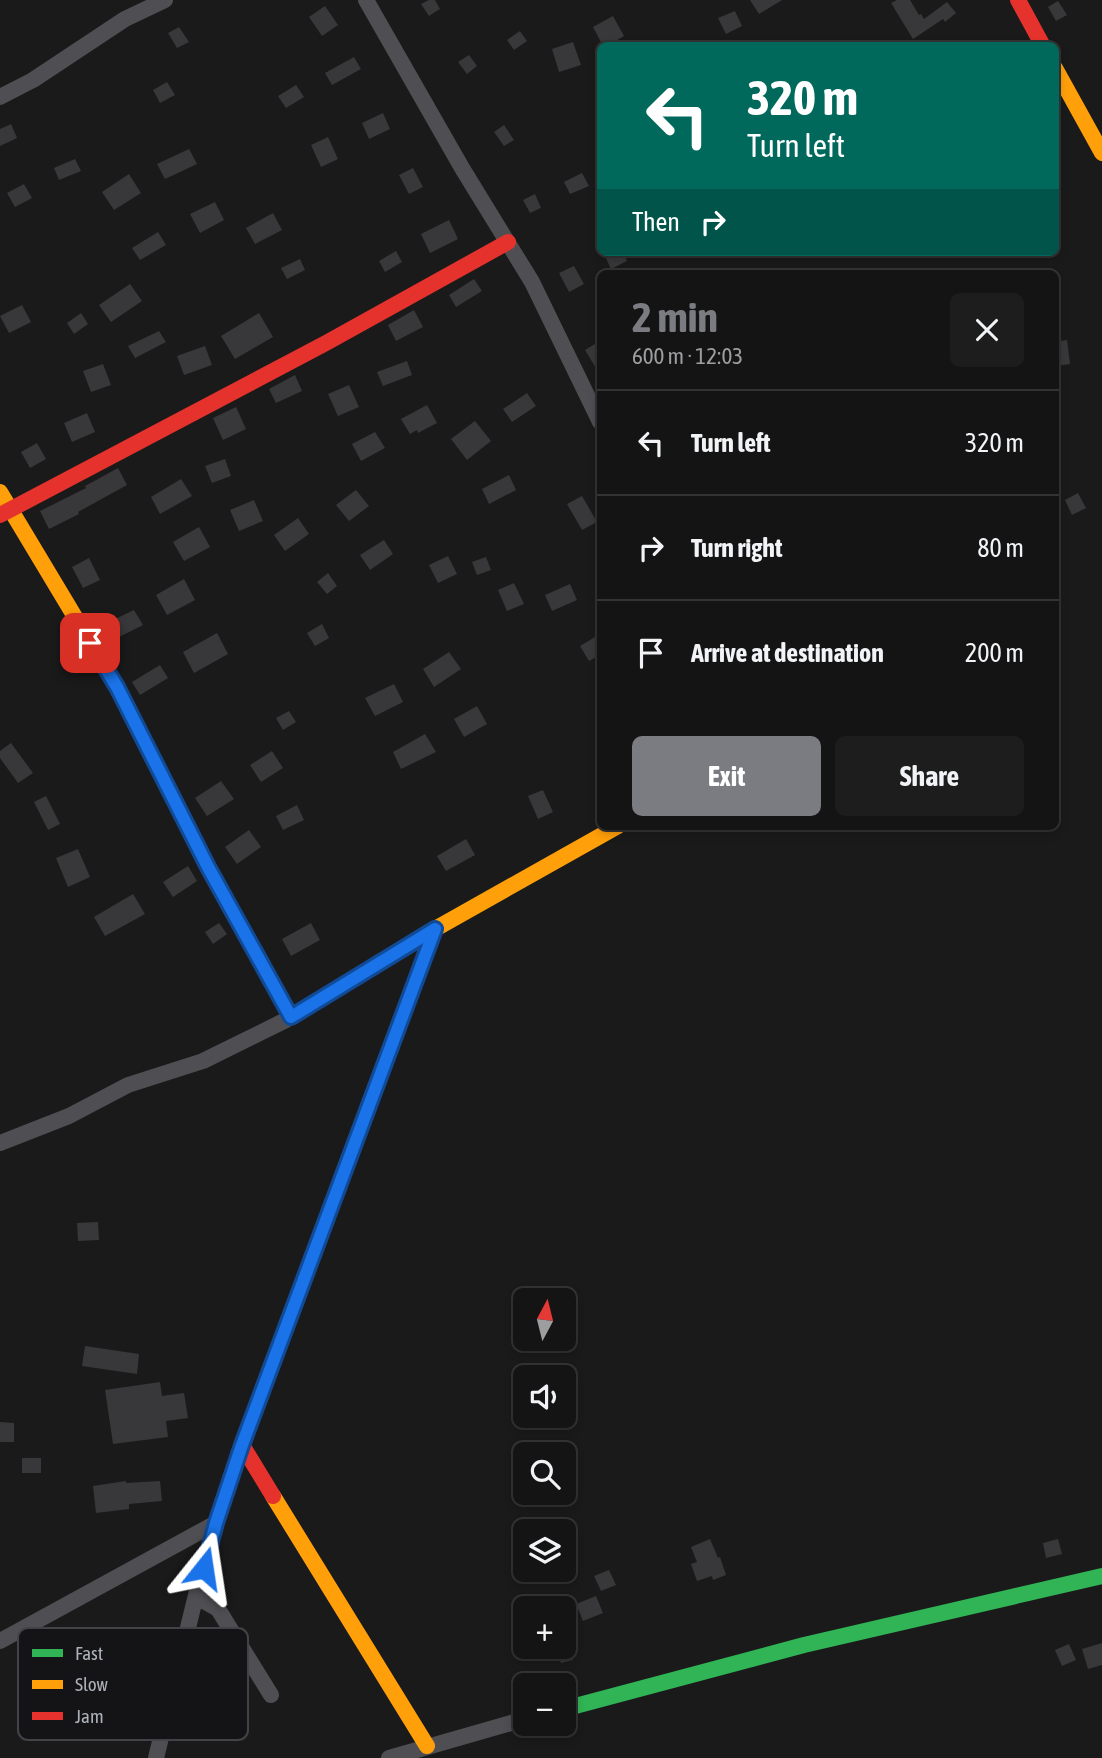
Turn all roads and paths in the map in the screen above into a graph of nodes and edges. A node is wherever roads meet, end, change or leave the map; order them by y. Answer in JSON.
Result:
{"nodes":[{"id":1,"x":165,"y":0,"type":"edge"},
{"id":2,"x":366,"y":0,"type":"edge"},
{"id":3,"x":1018,"y":0,"type":"edge"},
{"id":4,"x":1041,"y":42,"type":"edge"},
{"id":5,"x":1059,"y":75,"type":"edge"},
{"id":6,"x":0,"y":97,"type":"edge"},
{"id":7,"x":1102,"y":153,"type":"edge"},
{"id":8,"x":508,"y":242,"type":"junction"},
{"id":9,"x":597,"y":416,"type":"edge"},
{"id":10,"x":0,"y":492,"type":"edge"},
{"id":11,"x":5,"y":512,"type":"edge"},
{"id":12,"x":611,"y":830,"type":"edge"},
{"id":13,"x":435,"y":929,"type":"junction"},
{"id":14,"x":291,"y":1017,"type":"junction"},
{"id":15,"x":0,"y":1143,"type":"edge"},
{"id":16,"x":242,"y":1445,"type":"junction"},
{"id":17,"x":216,"y":1523,"type":"junction"},
{"id":18,"x":1102,"y":1576,"type":"edge"},
{"id":19,"x":197,"y":1591,"type":"junction"},
{"id":20,"x":24,"y":1628,"type":"edge"},
{"id":21,"x":188,"y":1628,"type":"edge"},
{"id":22,"x":230,"y":1628,"type":"edge"},
{"id":23,"x":18,"y":1631,"type":"edge"},
{"id":24,"x":0,"y":1641,"type":"edge"},
{"id":25,"x":248,"y":1658,"type":"edge"},
{"id":26,"x":271,"y":1695,"type":"dead end"},
{"id":27,"x":576,"y":1706,"type":"edge"},
{"id":28,"x":513,"y":1722,"type":"edge"},
{"id":29,"x":160,"y":1740,"type":"edge"},
{"id":30,"x":427,"y":1746,"type":"junction"},
{"id":31,"x":156,"y":1758,"type":"edge"},
{"id":32,"x":389,"y":1758,"type":"edge"}],
"edges":[{"from":1,"to":6,"type":"street"},
{"from":2,"to":8,"type":"street"},
{"from":3,"to":4,"type":"street"},
{"from":5,"to":7,"type":"street"},
{"from":8,"to":9,"type":"street"},
{"from":8,"to":11,"type":"street"},
{"from":10,"to":11,"type":"street"},
{"from":11,"to":14,"type":"street"},
{"from":12,"to":13,"type":"street"},
{"from":13,"to":14,"type":"street"},
{"from":13,"to":16,"type":"street"},
{"from":14,"to":15,"type":"street"},
{"from":16,"to":17,"type":"street"},
{"from":16,"to":30,"type":"street"},
{"from":17,"to":19,"type":"street"},
{"from":17,"to":20,"type":"street"},
{"from":18,"to":27,"type":"street"},
{"from":19,"to":21,"type":"street"},
{"from":19,"to":22,"type":"street"},
{"from":23,"to":24,"type":"street"},
{"from":25,"to":26,"type":"street"},
{"from":28,"to":30,"type":"street"},
{"from":29,"to":31,"type":"street"},
{"from":30,"to":32,"type":"street"}]}
